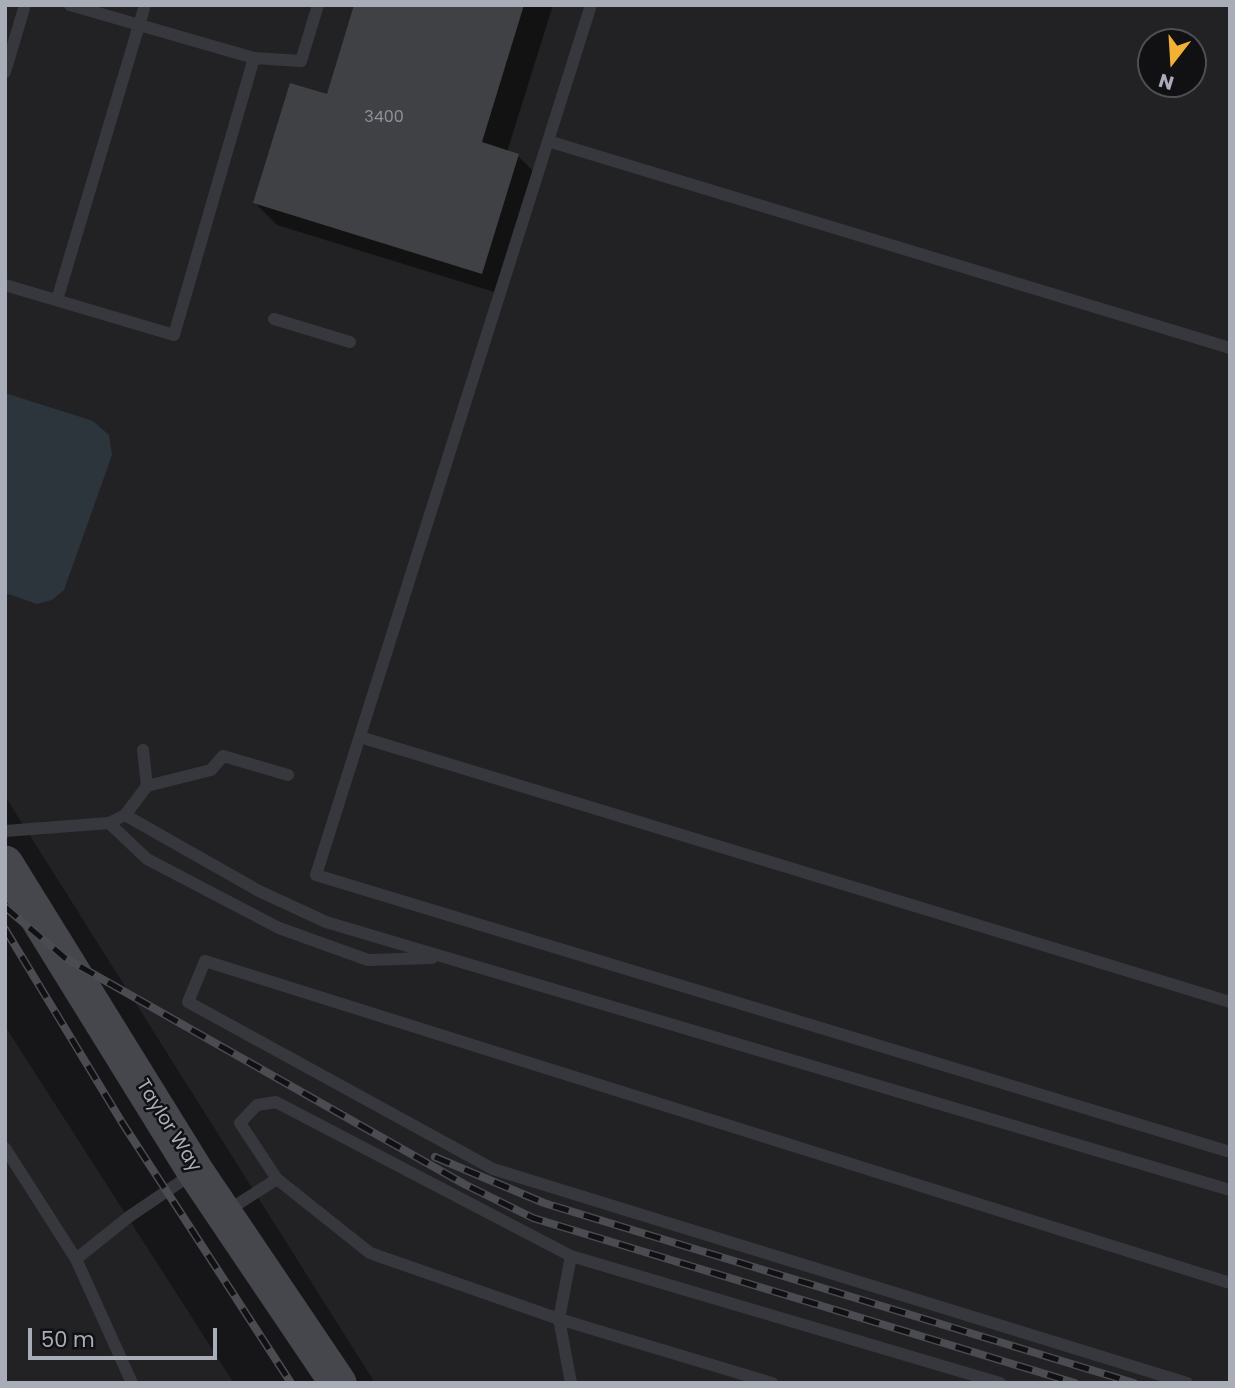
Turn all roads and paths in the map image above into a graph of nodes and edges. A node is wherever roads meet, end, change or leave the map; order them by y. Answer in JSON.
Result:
{"nodes":[{"id":1,"x":25,"y":5,"type":"edge"},
{"id":2,"x":70,"y":5,"type":"edge"},
{"id":3,"x":145,"y":5,"type":"edge"},
{"id":4,"x":318,"y":5,"type":"edge"},
{"id":5,"x":591,"y":5,"type":"edge"},
{"id":6,"x":139,"y":26,"type":"junction"},
{"id":7,"x":254,"y":58,"type":"junction"},
{"id":8,"x":5,"y":72,"type":"edge"},
{"id":9,"x":548,"y":141,"type":"junction"},
{"id":10,"x":5,"y":285,"type":"edge"},
{"id":11,"x":57,"y":300,"type":"junction"},
{"id":12,"x":274,"y":319,"type":"dead end"},
{"id":13,"x":350,"y":342,"type":"dead end"},
{"id":14,"x":1230,"y":348,"type":"edge"},
{"id":15,"x":360,"y":737,"type":"junction"},
{"id":16,"x":143,"y":750,"type":"dead end"},
{"id":17,"x":288,"y":775,"type":"dead end"},
{"id":18,"x":147,"y":786,"type":"junction"},
{"id":19,"x":125,"y":815,"type":"junction"},
{"id":20,"x":109,"y":823,"type":"junction"},
{"id":21,"x":5,"y":831,"type":"edge"},
{"id":22,"x":5,"y":864,"type":"edge"},
{"id":23,"x":444,"y":958,"type":"junction"},
{"id":24,"x":1230,"y":1002,"type":"edge"},
{"id":25,"x":5,"y":1148,"type":"edge"},
{"id":26,"x":1230,"y":1152,"type":"edge"},
{"id":27,"x":195,"y":1171,"type":"junction"},
{"id":28,"x":277,"y":1179,"type":"junction"},
{"id":29,"x":1230,"y":1190,"type":"edge"},
{"id":30,"x":223,"y":1213,"type":"junction"},
{"id":31,"x":571,"y":1256,"type":"junction"},
{"id":32,"x":76,"y":1259,"type":"junction"},
{"id":33,"x":1230,"y":1283,"type":"edge"},
{"id":34,"x":559,"y":1319,"type":"junction"},
{"id":35,"x":330,"y":1380,"type":"edge"},
{"id":36,"x":132,"y":1383,"type":"edge"},
{"id":37,"x":571,"y":1383,"type":"edge"},
{"id":38,"x":772,"y":1383,"type":"edge"},
{"id":39,"x":1000,"y":1383,"type":"edge"},
{"id":40,"x":1187,"y":1383,"type":"edge"}],
"edges":[{"from":1,"to":8,"type":"lane"},
{"from":2,"to":6,"type":"lane"},
{"from":3,"to":6,"type":"lane"},
{"from":4,"to":7,"type":"lane"},
{"from":5,"to":9,"type":"lane"},
{"from":6,"to":7,"type":"lane"},
{"from":6,"to":11,"type":"lane"},
{"from":7,"to":11,"type":"lane"},
{"from":9,"to":14,"type":"lane"},
{"from":9,"to":15,"type":"lane"},
{"from":10,"to":11,"type":"lane"},
{"from":12,"to":13,"type":"lane"},
{"from":15,"to":24,"type":"lane"},
{"from":15,"to":26,"type":"lane"},
{"from":16,"to":18,"type":"lane"},
{"from":17,"to":18,"type":"lane"},
{"from":18,"to":19,"type":"lane"},
{"from":19,"to":20,"type":"lane"},
{"from":19,"to":23,"type":"lane"},
{"from":20,"to":21,"type":"lane"},
{"from":20,"to":23,"type":"lane"},
{"from":22,"to":27,"type":"street","name":"Taylor Way"},
{"from":23,"to":29,"type":"lane"},
{"from":25,"to":32,"type":"lane"},
{"from":27,"to":30,"type":"street","name":"Taylor Way"},
{"from":27,"to":32,"type":"lane"},
{"from":28,"to":30,"type":"lane"},
{"from":28,"to":31,"type":"lane"},
{"from":28,"to":34,"type":"lane"},
{"from":30,"to":35,"type":"street","name":"Taylor Way"},
{"from":31,"to":34,"type":"lane"},
{"from":31,"to":39,"type":"lane"},
{"from":32,"to":36,"type":"lane"},
{"from":33,"to":40,"type":"lane"},
{"from":34,"to":37,"type":"lane"},
{"from":34,"to":38,"type":"lane"}]}
